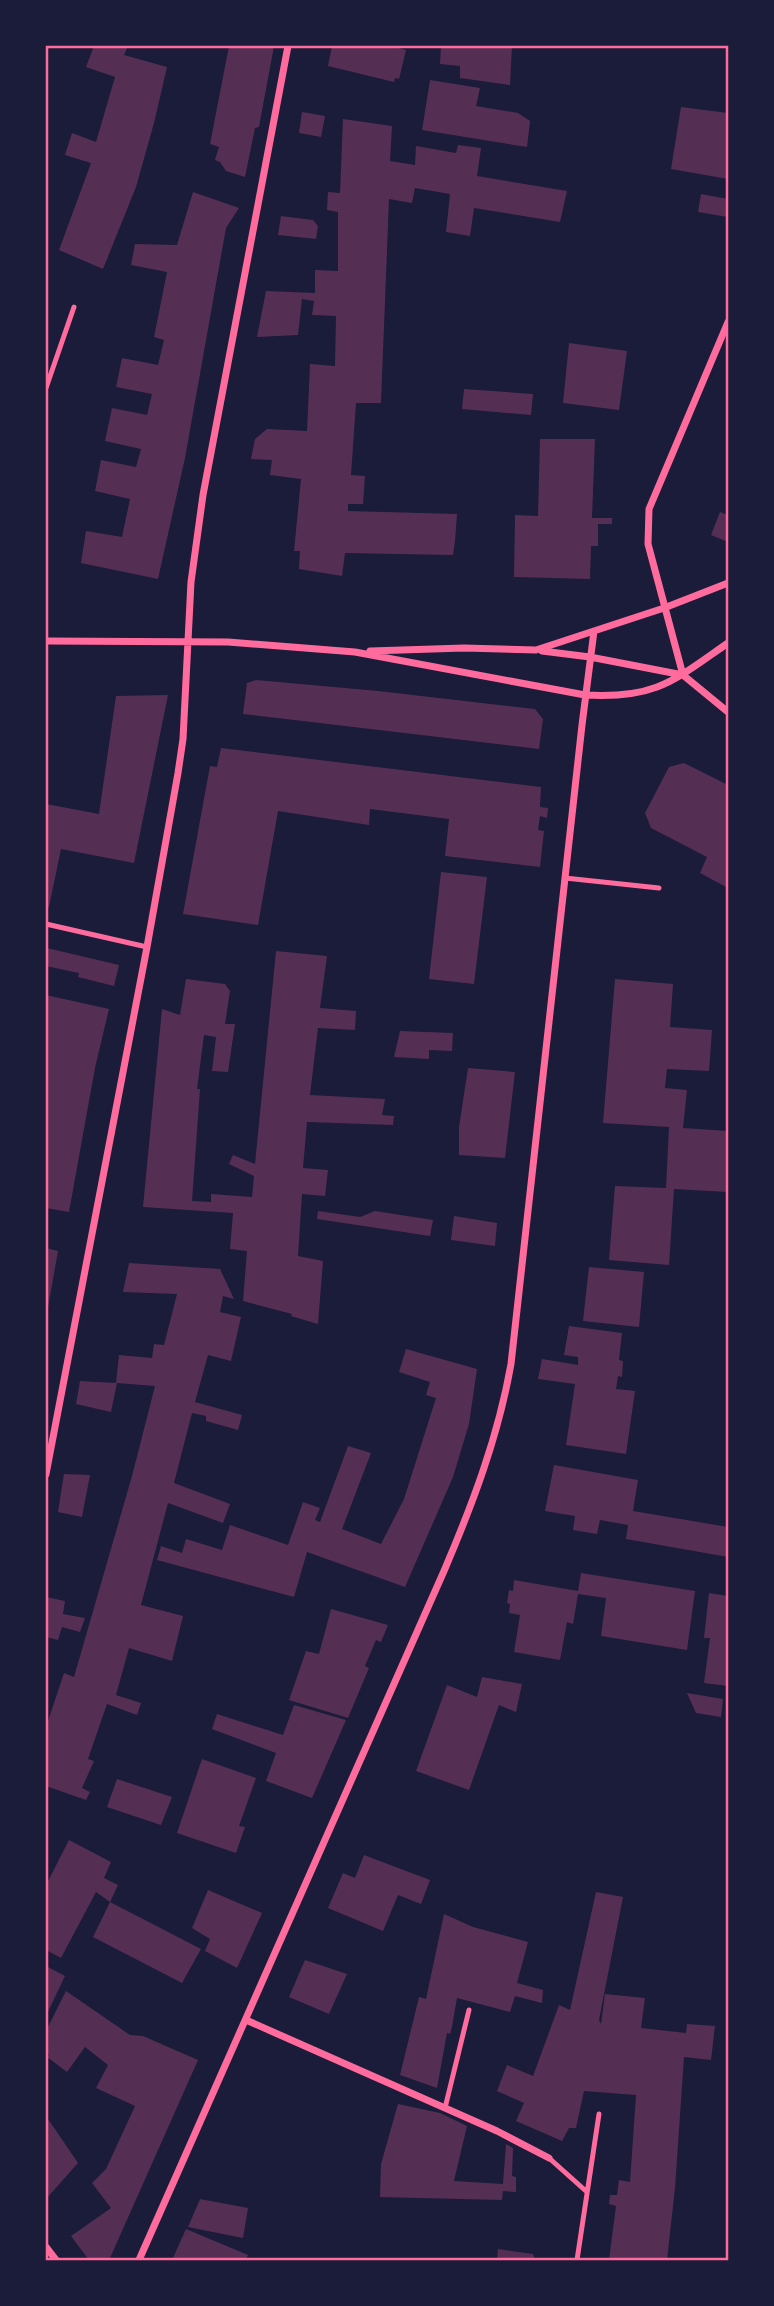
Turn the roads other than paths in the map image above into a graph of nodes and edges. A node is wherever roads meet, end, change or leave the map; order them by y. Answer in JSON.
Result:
{"nodes":[{"id":1,"x":288,"y":46,"type":"edge"},
{"id":2,"x":74,"y":307,"type":"dead end"},
{"id":3,"x":729,"y":322,"type":"edge"},
{"id":4,"x":46,"y":388,"type":"edge"},
{"id":5,"x":729,"y":583,"type":"edge"},
{"id":6,"x":664,"y":608,"type":"junction"},
{"id":7,"x":594,"y":631,"type":"junction"},
{"id":8,"x":46,"y":641,"type":"edge"},
{"id":9,"x":188,"y":642,"type":"junction"},
{"id":10,"x":729,"y":643,"type":"edge"},
{"id":11,"x":536,"y":650,"type":"junction"},
{"id":12,"x":355,"y":652,"type":"junction"},
{"id":13,"x":590,"y":657,"type":"junction"},
{"id":14,"x":683,"y":675,"type":"junction"},
{"id":15,"x":585,"y":695,"type":"junction"},
{"id":16,"x":729,"y":712,"type":"edge"},
{"id":17,"x":565,"y":878,"type":"junction"},
{"id":18,"x":659,"y":888,"type":"dead end"},
{"id":19,"x":46,"y":924,"type":"edge"},
{"id":20,"x":147,"y":947,"type":"junction"},
{"id":21,"x":46,"y":1474,"type":"edge"},
{"id":22,"x":468,"y":2010,"type":"dead end"},
{"id":23,"x":246,"y":2020,"type":"junction"},
{"id":24,"x":445,"y":2108,"type":"junction"},
{"id":25,"x":599,"y":2114,"type":"dead end"},
{"id":26,"x":549,"y":2158,"type":"joint"},
{"id":27,"x":587,"y":2192,"type":"junction"},
{"id":28,"x":46,"y":2247,"type":"edge"},
{"id":29,"x":56,"y":2260,"type":"edge"},
{"id":30,"x":139,"y":2260,"type":"edge"},
{"id":31,"x":577,"y":2260,"type":"edge"}],
"edges":[{"from":1,"to":9,"type":"street"},
{"from":2,"to":4,"type":"lane"},
{"from":3,"to":6,"type":"street"},
{"from":5,"to":6,"type":"street"},
{"from":6,"to":7,"type":"street"},
{"from":6,"to":14,"type":"street"},
{"from":7,"to":11,"type":"street"},
{"from":7,"to":13,"type":"street"},
{"from":8,"to":9,"type":"street"},
{"from":9,"to":12,"type":"street"},
{"from":9,"to":20,"type":"street"},
{"from":10,"to":14,"type":"street"},
{"from":11,"to":12,"type":"street"},
{"from":11,"to":13,"type":"street"},
{"from":12,"to":15,"type":"street"},
{"from":13,"to":14,"type":"street"},
{"from":13,"to":15,"type":"street"},
{"from":14,"to":15,"type":"street"},
{"from":14,"to":16,"type":"street"},
{"from":15,"to":17,"type":"street"},
{"from":17,"to":18,"type":"lane"},
{"from":17,"to":23,"type":"street"},
{"from":19,"to":20,"type":"lane"},
{"from":20,"to":21,"type":"street"},
{"from":22,"to":24,"type":"lane"},
{"from":23,"to":24,"type":"street"},
{"from":23,"to":30,"type":"street"},
{"from":24,"to":26,"type":"street"},
{"from":25,"to":27,"type":"lane"},
{"from":26,"to":27,"type":"lane"},
{"from":27,"to":31,"type":"lane"},
{"from":28,"to":29,"type":"street"}]}
